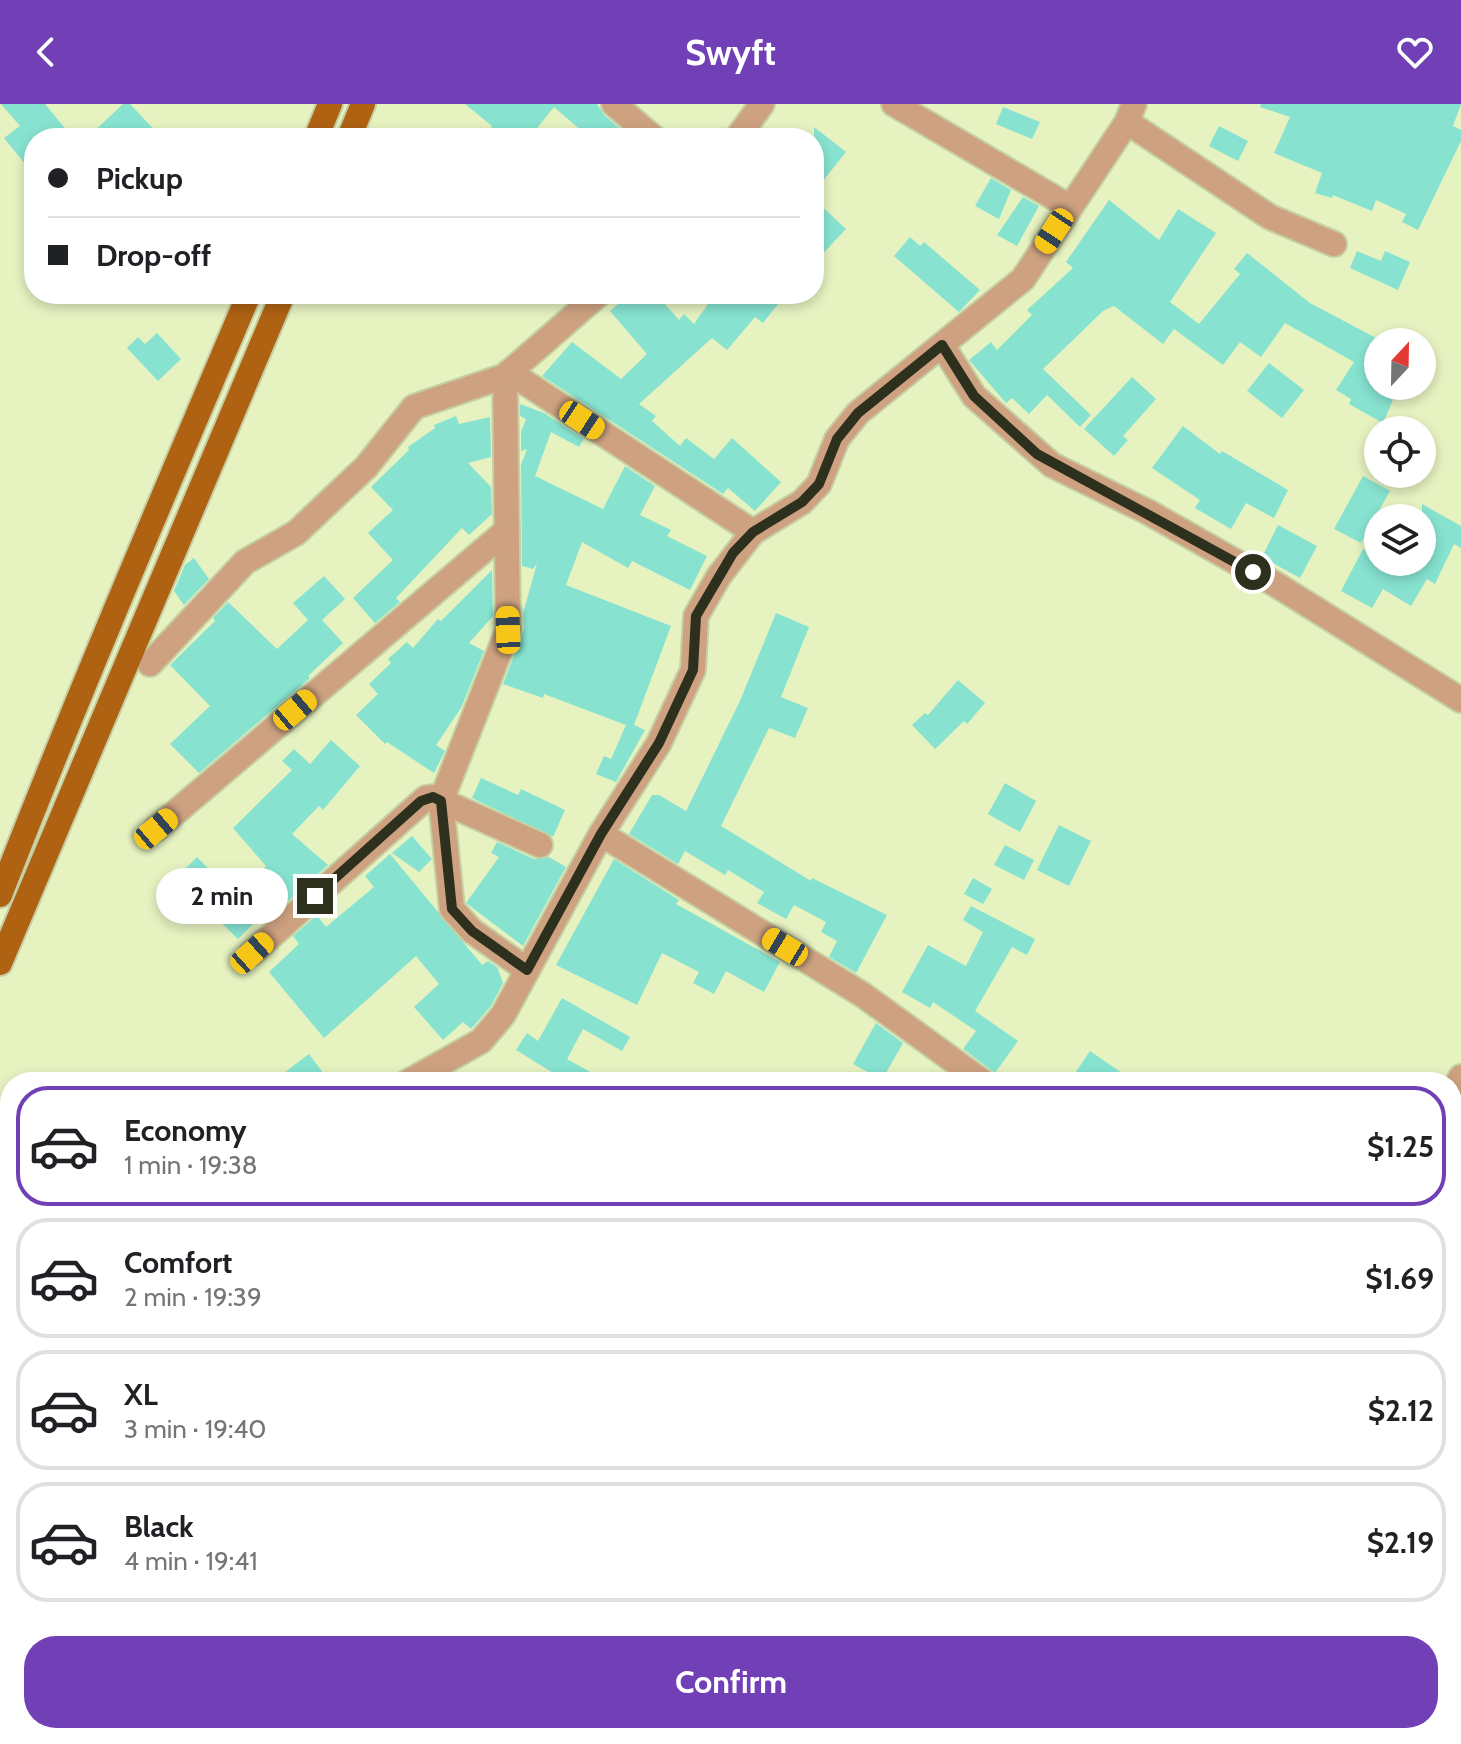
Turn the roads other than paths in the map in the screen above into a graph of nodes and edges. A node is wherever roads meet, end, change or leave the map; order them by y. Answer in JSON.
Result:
{"nodes":[{"id":1,"x":330,"y":104,"type":"edge"},
{"id":2,"x":363,"y":104,"type":"edge"},
{"id":3,"x":614,"y":104,"type":"edge"},
{"id":4,"x":762,"y":104,"type":"edge"},
{"id":5,"x":894,"y":104,"type":"edge"},
{"id":6,"x":1131,"y":113,"type":"edge"},
{"id":7,"x":320,"y":128,"type":"edge"},
{"id":8,"x":353,"y":128,"type":"edge"},
{"id":9,"x":642,"y":128,"type":"edge"},
{"id":10,"x":744,"y":128,"type":"edge"},
{"id":11,"x":1070,"y":207,"type":"junction"},
{"id":12,"x":1334,"y":244,"type":"dead end"},
{"id":13,"x":245,"y":304,"type":"edge"},
{"id":14,"x":279,"y":304,"type":"edge"},
{"id":15,"x":588,"y":304,"type":"edge"},
{"id":16,"x":942,"y":345,"type":"junction"},
{"id":17,"x":507,"y":374,"type":"junction"},
{"id":18,"x":505,"y":532,"type":"junction"},
{"id":19,"x":753,"y":532,"type":"junction"},
{"id":20,"x":150,"y":664,"type":"dead end"},
{"id":21,"x":1461,"y":700,"type":"edge"},
{"id":22,"x":441,"y":801,"type":"junction"},
{"id":23,"x":156,"y":829,"type":"dead end"},
{"id":24,"x":601,"y":834,"type":"junction"},
{"id":25,"x":540,"y":845,"type":"dead end"},
{"id":26,"x":0,"y":895,"type":"edge"},
{"id":27,"x":252,"y":953,"type":"dead end"},
{"id":28,"x":0,"y":963,"type":"edge"},
{"id":29,"x":527,"y":970,"type":"junction"},
{"id":30,"x":428,"y":1072,"type":"edge"},
{"id":31,"x":969,"y":1072,"type":"edge"}],
"edges":[{"from":1,"to":7,"type":"main road"},
{"from":2,"to":8,"type":"main road"},
{"from":3,"to":9,"type":"street"},
{"from":4,"to":10,"type":"street"},
{"from":5,"to":11,"type":"street"},
{"from":6,"to":11,"type":"street"},
{"from":6,"to":12,"type":"street"},
{"from":11,"to":16,"type":"street"},
{"from":13,"to":26,"type":"main road"},
{"from":14,"to":28,"type":"main road"},
{"from":15,"to":17,"type":"street"},
{"from":16,"to":19,"type":"street"},
{"from":16,"to":21,"type":"street"},
{"from":17,"to":18,"type":"street"},
{"from":17,"to":19,"type":"street"},
{"from":17,"to":20,"type":"street"},
{"from":18,"to":22,"type":"street"},
{"from":18,"to":23,"type":"street"},
{"from":19,"to":24,"type":"street"},
{"from":22,"to":25,"type":"street"},
{"from":22,"to":27,"type":"street"},
{"from":22,"to":29,"type":"street"},
{"from":24,"to":29,"type":"street"},
{"from":24,"to":31,"type":"street"},
{"from":29,"to":30,"type":"street"}]}
